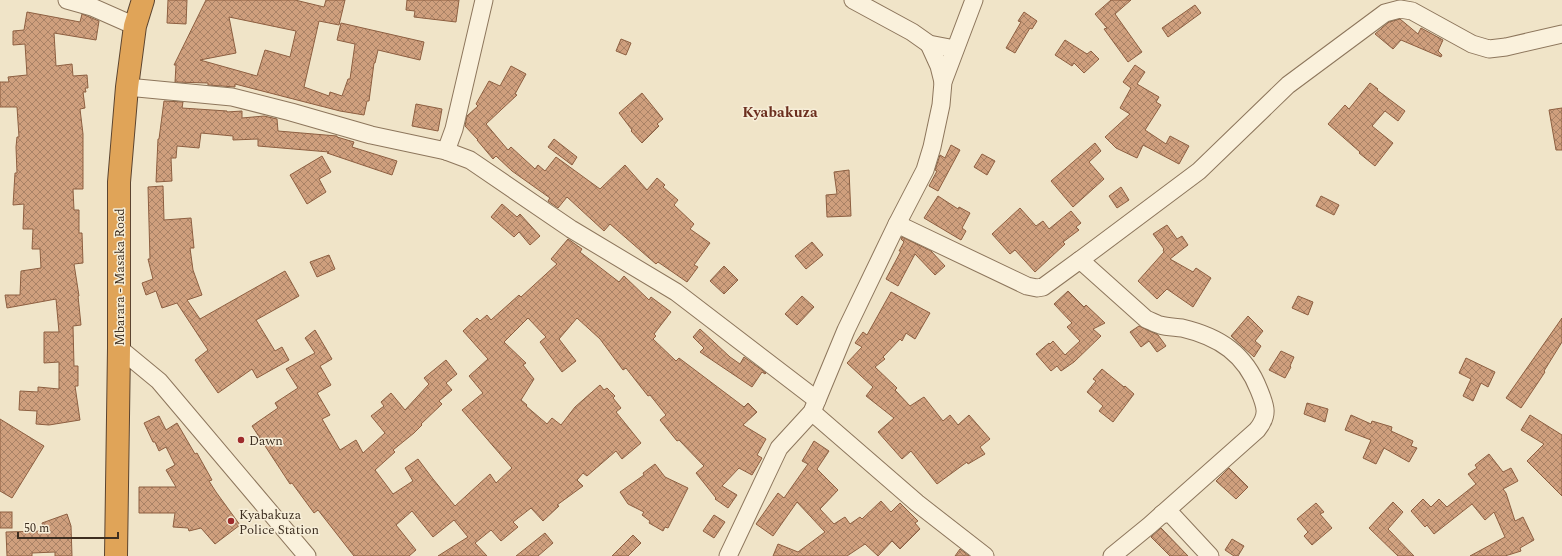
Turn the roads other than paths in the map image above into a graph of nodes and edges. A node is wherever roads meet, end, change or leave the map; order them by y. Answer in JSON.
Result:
{"nodes":[{"id":1,"x":67,"y":0,"type":"edge"},
{"id":2,"x":143,"y":0,"type":"edge"},
{"id":3,"x":484,"y":0,"type":"edge"},
{"id":4,"x":853,"y":0,"type":"edge"},
{"id":5,"x":974,"y":0,"type":"edge"},
{"id":6,"x":135,"y":26,"type":"junction"},
{"id":7,"x":1562,"y":34,"type":"edge"},
{"id":8,"x":929,"y":44,"type":"junction"},
{"id":9,"x":955,"y":49,"type":"junction"},
{"id":10,"x":943,"y":82,"type":"junction"},
{"id":11,"x":127,"y":87,"type":"junction"},
{"id":12,"x":446,"y":151,"type":"junction"},
{"id":13,"x":897,"y":224,"type":"junction"},
{"id":14,"x":1080,"y":260,"type":"junction"},
{"id":15,"x":119,"y":348,"type":"junction"},
{"id":16,"x":814,"y":406,"type":"junction"},
{"id":17,"x":1162,"y":514,"type":"junction"},
{"id":18,"x":116,"y":556,"type":"edge"},
{"id":19,"x":307,"y":556,"type":"edge"},
{"id":20,"x":728,"y":556,"type":"edge"},
{"id":21,"x":985,"y":556,"type":"edge"},
{"id":22,"x":1112,"y":556,"type":"edge"},
{"id":23,"x":1210,"y":556,"type":"edge"}],
"edges":[{"from":1,"to":6,"type":"street"},
{"from":2,"to":6,"type":"highway","name":"Mbarara - Masaka Road"},
{"from":3,"to":12,"type":"street"},
{"from":4,"to":8,"type":"street"},
{"from":5,"to":9,"type":"street"},
{"from":6,"to":11,"type":"highway","name":"Mbarara - Masaka Road"},
{"from":7,"to":14,"type":"street"},
{"from":8,"to":9,"type":"street"},
{"from":8,"to":10,"type":"street"},
{"from":9,"to":10,"type":"street"},
{"from":10,"to":13,"type":"street"},
{"from":11,"to":12,"type":"street"},
{"from":11,"to":15,"type":"highway","name":"Mbarara - Masaka Road"},
{"from":12,"to":16,"type":"street"},
{"from":13,"to":14,"type":"street"},
{"from":13,"to":16,"type":"street"},
{"from":14,"to":17,"type":"street"},
{"from":15,"to":18,"type":"highway","name":"Mbarara - Masaka Road"},
{"from":15,"to":19,"type":"street"},
{"from":16,"to":20,"type":"street"},
{"from":16,"to":21,"type":"street"},
{"from":17,"to":22,"type":"street"},
{"from":17,"to":23,"type":"street"}]}
